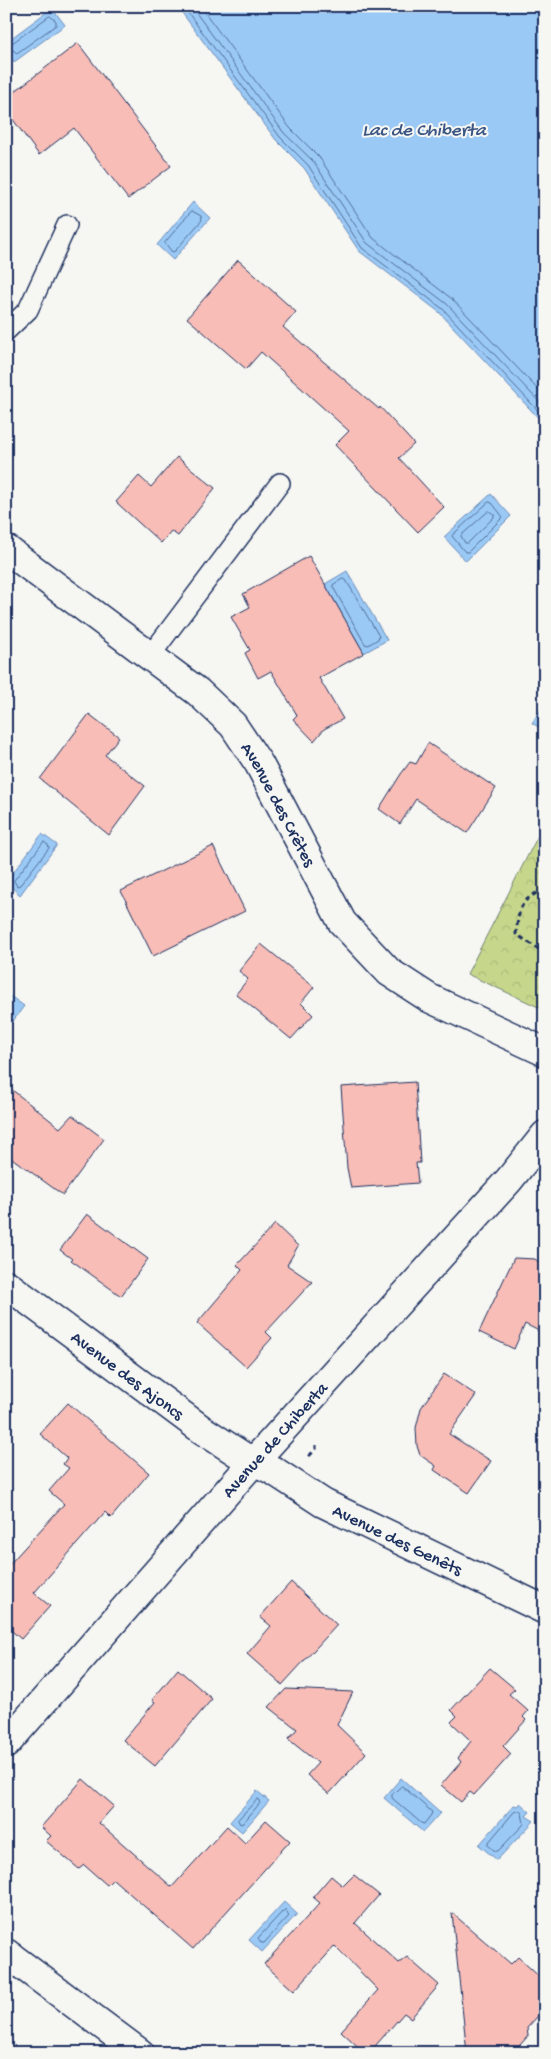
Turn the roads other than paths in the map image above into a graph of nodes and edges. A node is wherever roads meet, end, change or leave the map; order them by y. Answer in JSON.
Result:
{"nodes":[{"id":1,"x":67,"y":225,"type":"dead end"},
{"id":2,"x":6,"y":331,"type":"edge"},
{"id":3,"x":280,"y":483,"type":"dead end"},
{"id":4,"x":6,"y":549,"type":"edge"},
{"id":5,"x":150,"y":656,"type":"junction"},
{"id":6,"x":545,"y":1052,"type":"edge"},
{"id":7,"x":545,"y":1135,"type":"edge"},
{"id":8,"x":6,"y":1284,"type":"edge"},
{"id":9,"x":255,"y":1460,"type":"junction"},
{"id":10,"x":545,"y":1610,"type":"edge"},
{"id":11,"x":6,"y":1744,"type":"edge"},
{"id":12,"x":6,"y":1954,"type":"edge"},
{"id":13,"x":140,"y":2053,"type":"edge"}],
"edges":[{"from":1,"to":2,"type":"lane"},
{"from":3,"to":5,"type":"lane"},
{"from":4,"to":5,"type":"street","name":"Avenue des Crêtes"},
{"from":5,"to":6,"type":"street","name":"Avenue des Crêtes"},
{"from":7,"to":9,"type":"street","name":"Avenue de Chiberta"},
{"from":8,"to":9,"type":"street","name":"Avenue des Ajoncs"},
{"from":9,"to":10,"type":"street","name":"Avenue des Genêts"},
{"from":9,"to":11,"type":"street","name":"Avenue de Chiberta"},
{"from":12,"to":13,"type":"street"}]}
